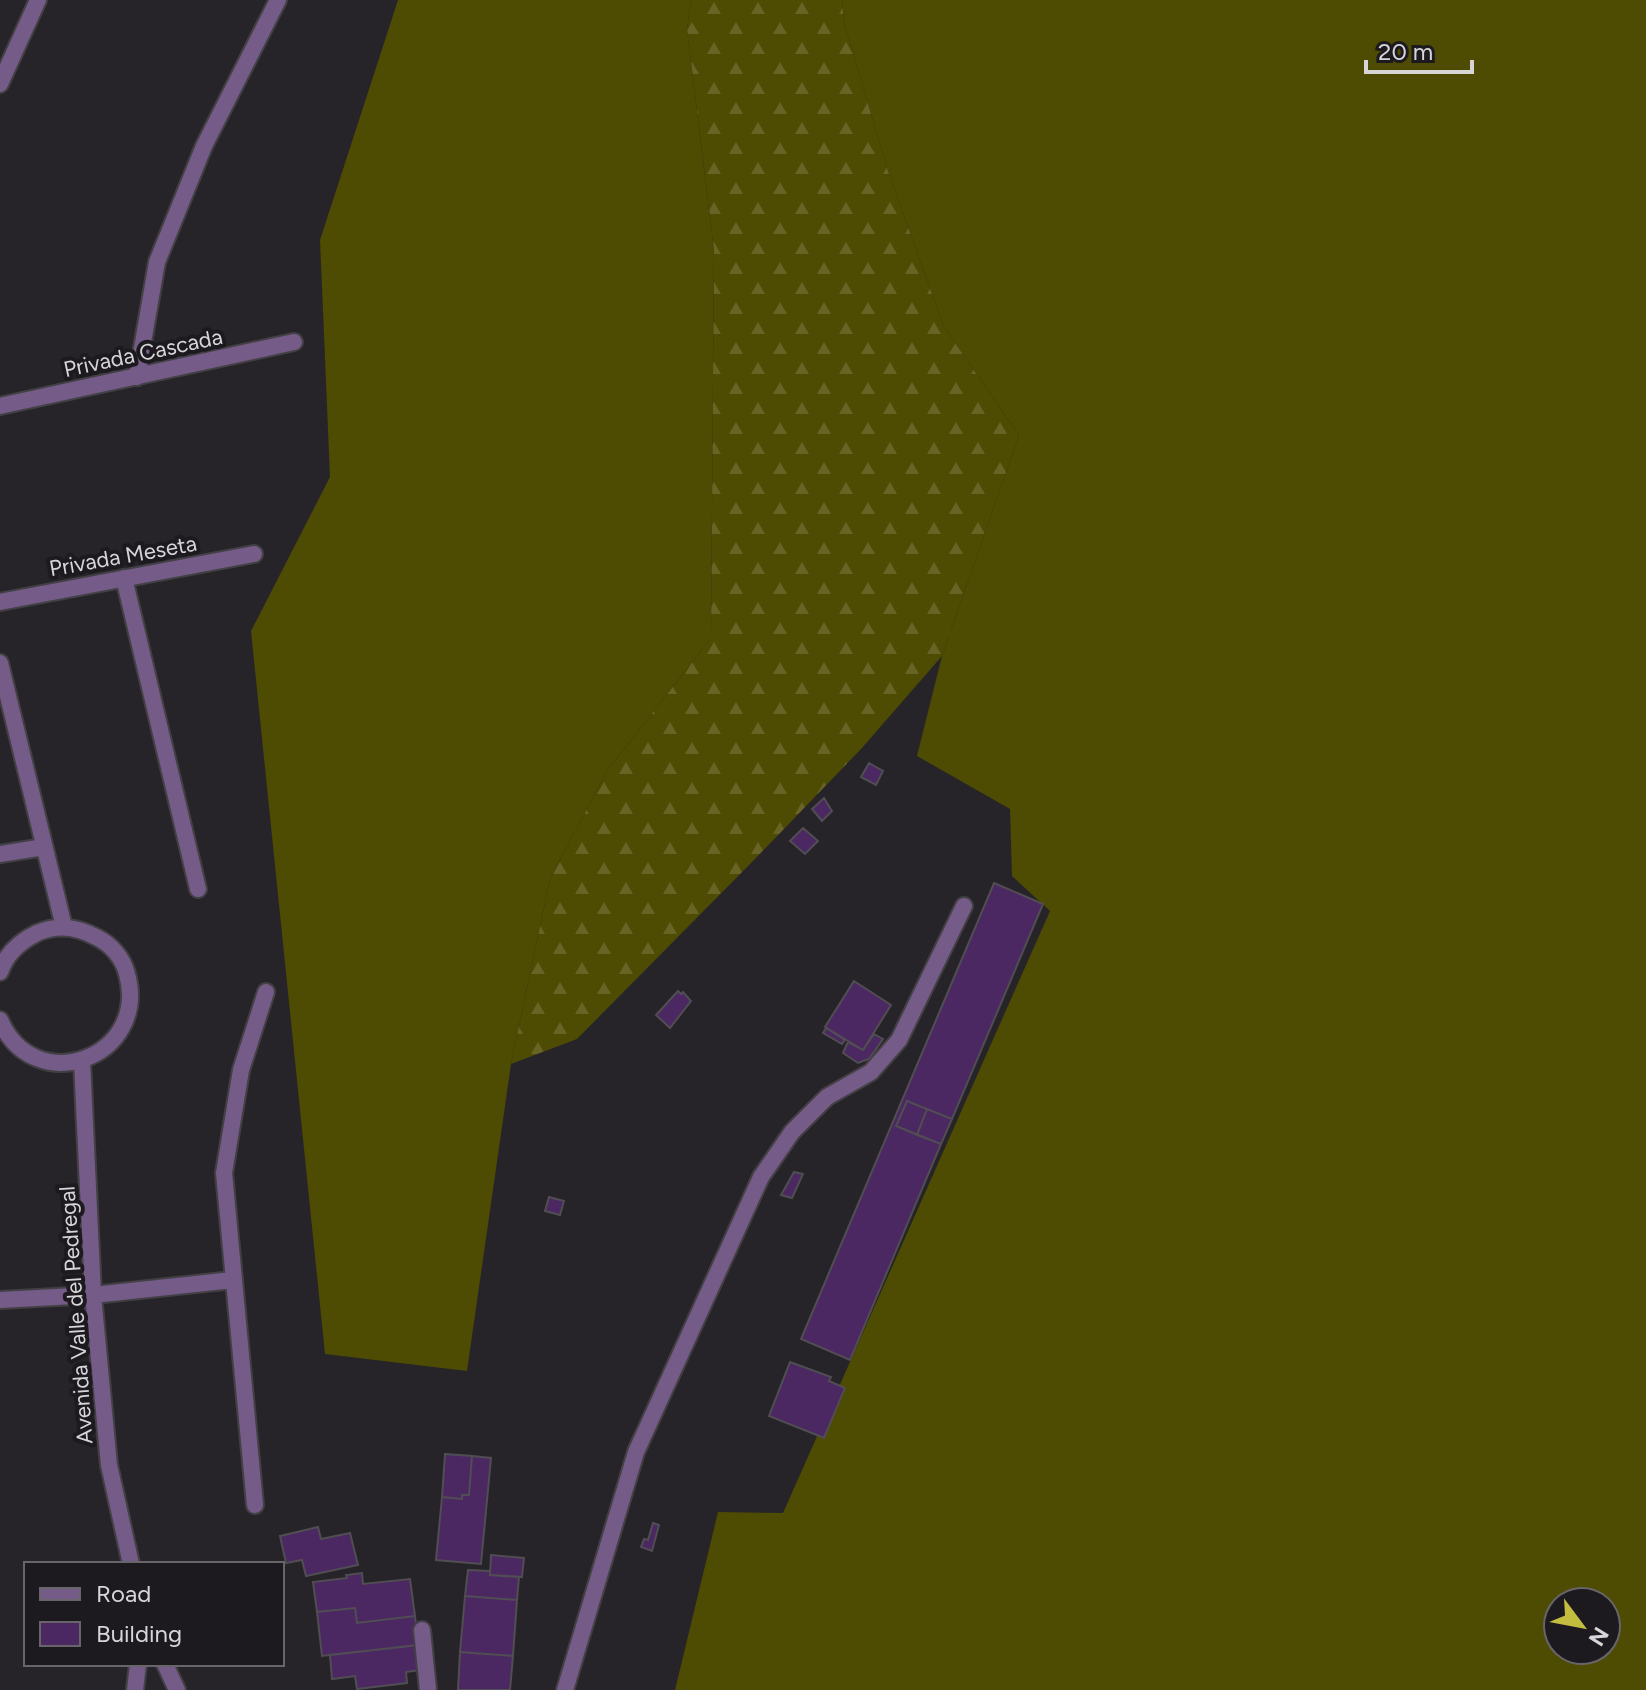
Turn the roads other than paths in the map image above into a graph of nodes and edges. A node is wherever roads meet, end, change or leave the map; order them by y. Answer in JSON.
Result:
{"nodes":[{"id":1,"x":38,"y":0,"type":"edge"},
{"id":2,"x":278,"y":0,"type":"edge"},
{"id":3,"x":0,"y":84,"type":"edge"},
{"id":4,"x":294,"y":342,"type":"dead end"},
{"id":5,"x":137,"y":377,"type":"junction"},
{"id":6,"x":0,"y":406,"type":"edge"},
{"id":7,"x":254,"y":554,"type":"dead end"},
{"id":8,"x":124,"y":578,"type":"junction"},
{"id":9,"x":0,"y":602,"type":"edge"},
{"id":10,"x":0,"y":663,"type":"edge"},
{"id":11,"x":44,"y":847,"type":"junction"},
{"id":12,"x":0,"y":854,"type":"edge"},
{"id":13,"x":198,"y":889,"type":"dead end"},
{"id":14,"x":964,"y":906,"type":"dead end"},
{"id":15,"x":64,"y":927,"type":"junction"},
{"id":16,"x":0,"y":972,"type":"edge"},
{"id":17,"x":266,"y":992,"type":"dead end"},
{"id":18,"x":0,"y":1020,"type":"edge"},
{"id":19,"x":82,"y":1061,"type":"junction"},
{"id":20,"x":233,"y":1280,"type":"junction"},
{"id":21,"x":93,"y":1295,"type":"junction"},
{"id":22,"x":0,"y":1300,"type":"edge"},
{"id":23,"x":255,"y":1505,"type":"dead end"},
{"id":24,"x":131,"y":1562,"type":"edge"},
{"id":25,"x":422,"y":1630,"type":"dead end"},
{"id":26,"x":138,"y":1666,"type":"edge"},
{"id":27,"x":166,"y":1666,"type":"edge"},
{"id":28,"x":135,"y":1690,"type":"edge"},
{"id":29,"x":177,"y":1690,"type":"edge"},
{"id":30,"x":428,"y":1690,"type":"edge"},
{"id":31,"x":565,"y":1690,"type":"edge"}],
"edges":[{"from":1,"to":3,"type":"street"},
{"from":2,"to":5,"type":"street"},
{"from":4,"to":5,"type":"street","name":"Privada Cascada"},
{"from":5,"to":6,"type":"street","name":"Privada Cascada"},
{"from":7,"to":8,"type":"street","name":"Privada Meseta"},
{"from":8,"to":9,"type":"street","name":"Privada Meseta"},
{"from":8,"to":13,"type":"street"},
{"from":10,"to":11,"type":"street"},
{"from":11,"to":12,"type":"street"},
{"from":11,"to":15,"type":"street"},
{"from":14,"to":31,"type":"street"},
{"from":15,"to":16,"type":"street"},
{"from":15,"to":19,"type":"street"},
{"from":17,"to":20,"type":"street"},
{"from":18,"to":19,"type":"street"},
{"from":19,"to":21,"type":"street","name":"Avenida Valle del Pedregal"},
{"from":20,"to":21,"type":"street"},
{"from":20,"to":23,"type":"street"},
{"from":21,"to":22,"type":"street"},
{"from":21,"to":24,"type":"street","name":"Avenida Valle del Pedregal"},
{"from":25,"to":30,"type":"street"},
{"from":26,"to":28,"type":"street"},
{"from":27,"to":29,"type":"street"}]}
